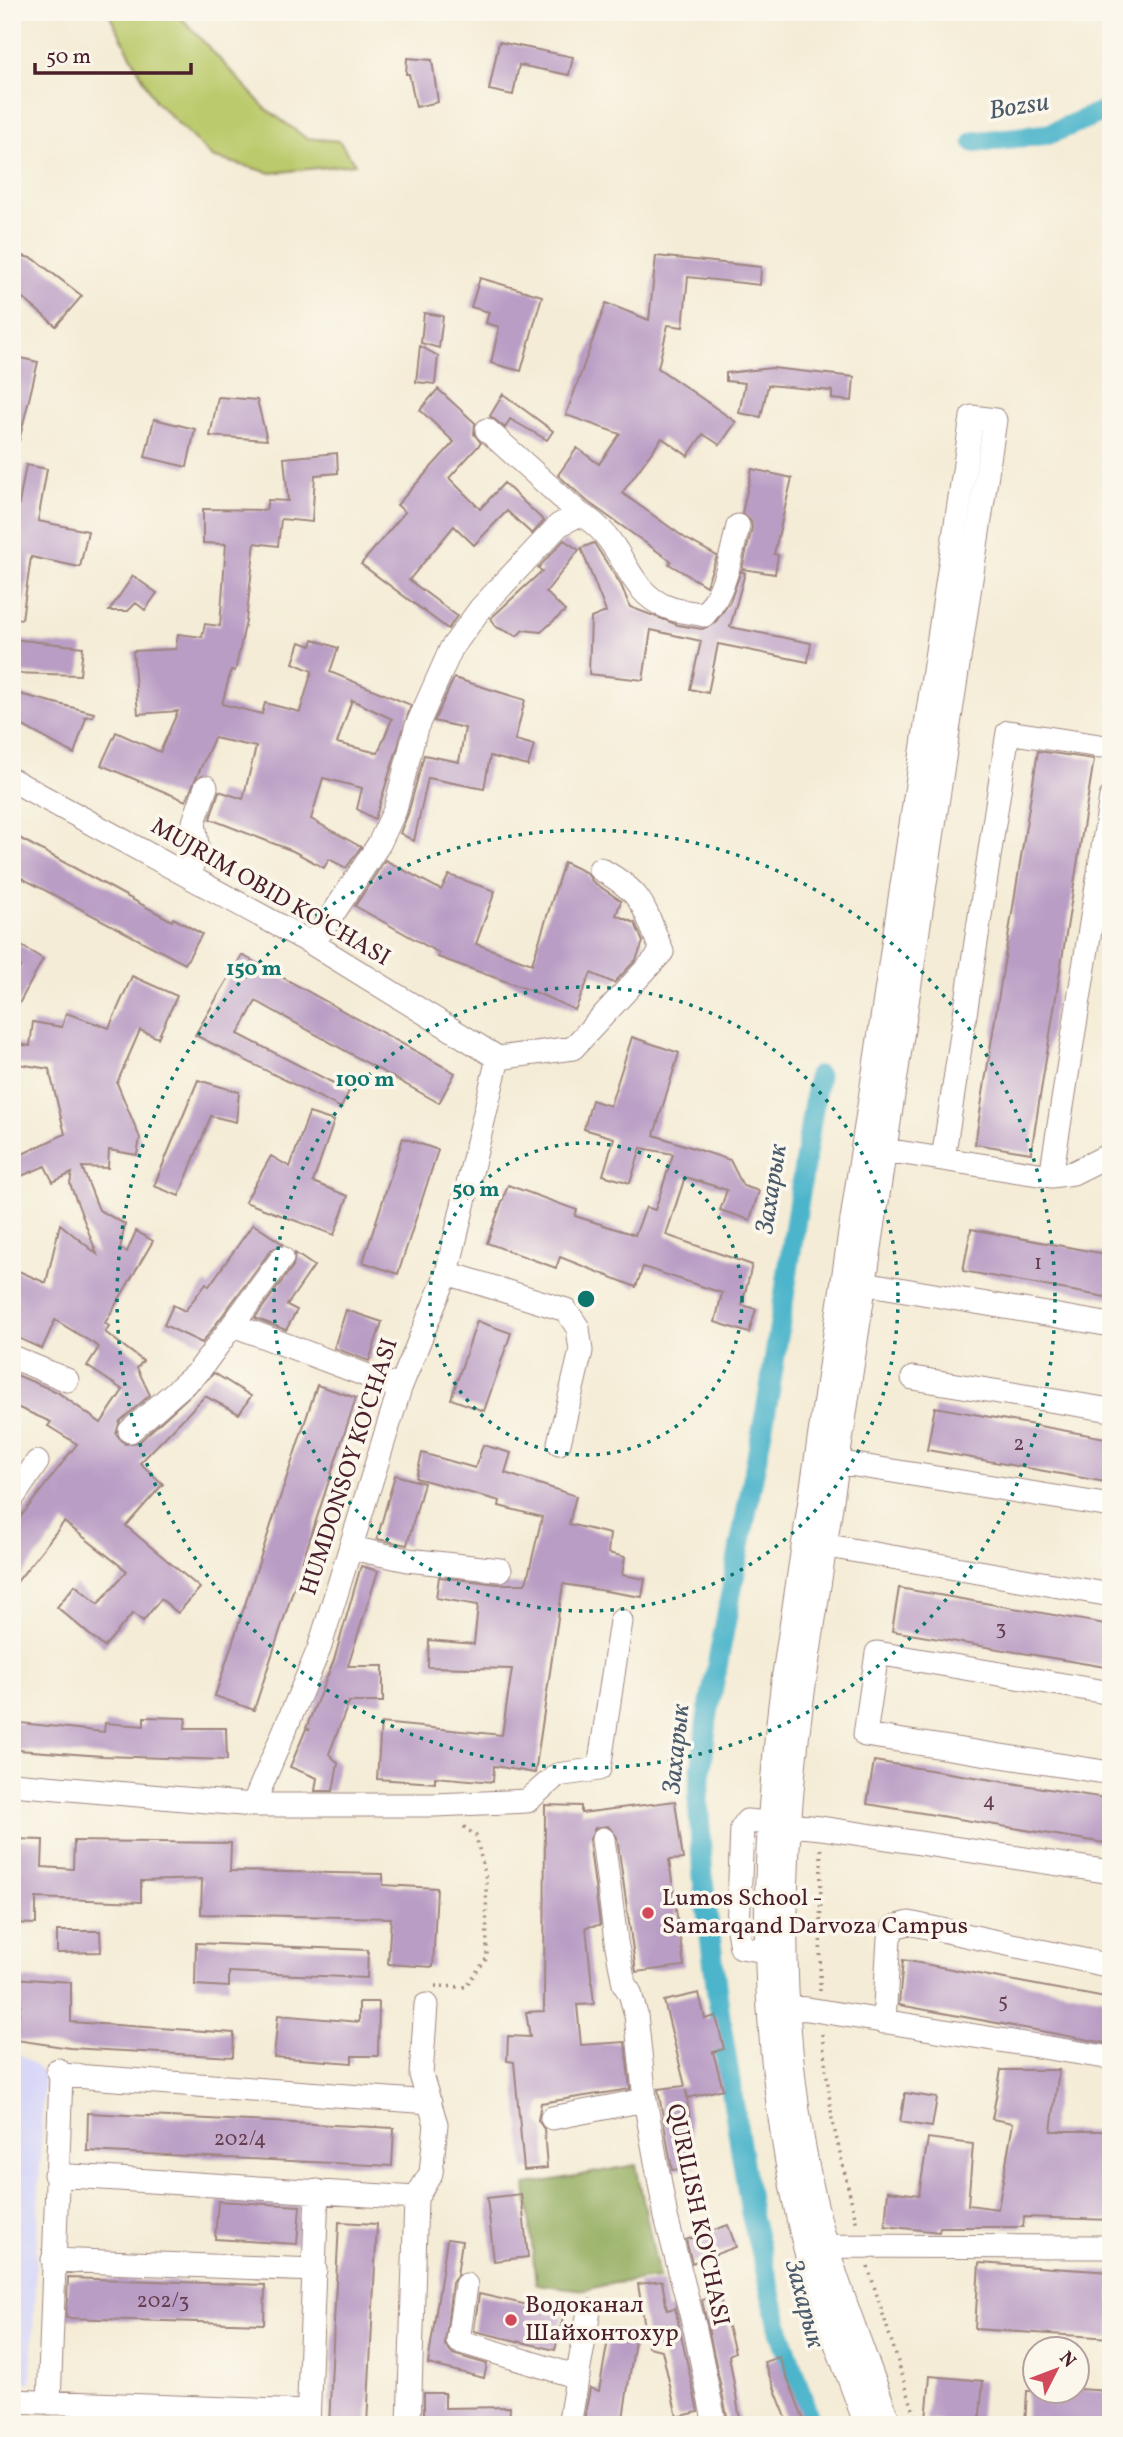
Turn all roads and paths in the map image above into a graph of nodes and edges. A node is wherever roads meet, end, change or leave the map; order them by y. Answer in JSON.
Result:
{"nodes":[{"id":1,"x":487,"y":430,"type":"dead end"},
{"id":2,"x":580,"y":514,"type":"junction"},
{"id":3,"x":738,"y":526,"type":"dead end"},
{"id":4,"x":1100,"y":746,"type":"dead end"},
{"id":5,"x":12,"y":779,"type":"edge"},
{"id":6,"x":206,"y":787,"type":"dead end"},
{"id":7,"x":1111,"y":797,"type":"edge"},
{"id":8,"x":600,"y":869,"type":"dead end"},
{"id":9,"x":190,"y":875,"type":"junction"},
{"id":10,"x":313,"y":944,"type":"junction"},
{"id":11,"x":498,"y":1058,"type":"junction"},
{"id":12,"x":862,"y":1147,"type":"junction"},
{"id":13,"x":886,"y":1151,"type":"junction"},
{"id":14,"x":1111,"y":1154,"type":"edge"},
{"id":15,"x":943,"y":1159,"type":"junction"},
{"id":16,"x":1051,"y":1176,"type":"junction"},
{"id":17,"x":282,"y":1258,"type":"dead end"},
{"id":18,"x":447,"y":1273,"type":"junction"},
{"id":19,"x":842,"y":1279,"type":"junction"},
{"id":20,"x":867,"y":1283,"type":"junction"},
{"id":21,"x":233,"y":1325,"type":"junction"},
{"id":22,"x":1111,"y":1325,"type":"edge"},
{"id":23,"x":12,"y":1357,"type":"edge"},
{"id":24,"x":913,"y":1378,"type":"dead end"},
{"id":25,"x":67,"y":1380,"type":"dead end"},
{"id":26,"x":400,"y":1388,"type":"junction"},
{"id":27,"x":1111,"y":1410,"type":"edge"},
{"id":28,"x":130,"y":1431,"type":"dead end"},
{"id":29,"x":559,"y":1443,"type":"dead end"},
{"id":30,"x":828,"y":1460,"type":"junction"},
{"id":31,"x":37,"y":1462,"type":"dead end"},
{"id":32,"x":12,"y":1499,"type":"edge"},
{"id":33,"x":1111,"y":1506,"type":"edge"},
{"id":34,"x":815,"y":1544,"type":"junction"},
{"id":35,"x":351,"y":1548,"type":"junction"},
{"id":36,"x":500,"y":1570,"type":"dead end"},
{"id":37,"x":1111,"y":1595,"type":"edge"},
{"id":38,"x":621,"y":1621,"type":"dead end"},
{"id":39,"x":1111,"y":1693,"type":"edge"},
{"id":40,"x":1111,"y":1773,"type":"edge"},
{"id":41,"x":12,"y":1784,"type":"edge"},
{"id":42,"x":253,"y":1805,"type":"junction"},
{"id":43,"x":435,"y":1805,"type":"junction"},
{"id":44,"x":778,"y":1824,"type":"junction"},
{"id":45,"x":821,"y":1828,"type":"junction"},
{"id":46,"x":603,"y":1839,"type":"dead end"},
{"id":47,"x":1111,"y":1872,"type":"edge"},
{"id":48,"x":1111,"y":1966,"type":"edge"},
{"id":49,"x":429,"y":1995,"type":"joint"},
{"id":50,"x":778,"y":2007,"type":"junction"},
{"id":51,"x":819,"y":2011,"type":"junction"},
{"id":52,"x":884,"y":2022,"type":"junction"},
{"id":53,"x":1111,"y":2058,"type":"edge"},
{"id":54,"x":645,"y":2101,"type":"junction"},
{"id":55,"x":430,"y":2102,"type":"junction"},
{"id":56,"x":552,"y":2118,"type":"dead end"},
{"id":57,"x":55,"y":2175,"type":"junction"},
{"id":58,"x":317,"y":2191,"type":"junction"},
{"id":59,"x":416,"y":2198,"type":"junction"},
{"id":60,"x":861,"y":2245,"type":"junction"},
{"id":61,"x":815,"y":2246,"type":"junction"},
{"id":62,"x":1111,"y":2247,"type":"edge"},
{"id":63,"x":53,"y":2260,"type":"junction"},
{"id":64,"x":315,"y":2270,"type":"junction"},
{"id":65,"x":466,"y":2285,"type":"dead end"},
{"id":66,"x":589,"y":2311,"type":"dead end"},
{"id":67,"x":578,"y":2377,"type":"junction"},
{"id":68,"x":12,"y":2402,"type":"edge"},
{"id":69,"x":49,"y":2403,"type":"junction"},
{"id":70,"x":308,"y":2418,"type":"edge"},
{"id":71,"x":409,"y":2425,"type":"edge"},
{"id":72,"x":569,"y":2425,"type":"edge"},
{"id":73,"x":715,"y":2425,"type":"edge"},
{"id":74,"x":866,"y":2425,"type":"edge"},
{"id":75,"x":890,"y":2425,"type":"edge"},
{"id":76,"x":918,"y":2425,"type":"edge"}],
"edges":[{"from":1,"to":2,"type":"street"},
{"from":2,"to":3,"type":"street"},
{"from":2,"to":10,"type":"street"},
{"from":4,"to":15,"type":"street"},
{"from":5,"to":9,"type":"street","name":"MUJRIM OBID KO'CHASI"},
{"from":6,"to":9,"type":"street"},
{"from":7,"to":16,"type":"street"},
{"from":8,"to":11,"type":"street"},
{"from":9,"to":10,"type":"street","name":"MUJRIM OBID KO'CHASI"},
{"from":10,"to":11,"type":"street","name":"MUJRIM OBID KO'CHASI"},
{"from":11,"to":18,"type":"street","name":"HUMDONSOY KO'CHASI"},
{"from":12,"to":13,"type":"street"},
{"from":12,"to":13,"type":"street"},
{"from":12,"to":19,"type":"street"},
{"from":13,"to":15,"type":"street"},
{"from":13,"to":20,"type":"street"},
{"from":14,"to":16,"type":"street"},
{"from":15,"to":16,"type":"street"},
{"from":17,"to":21,"type":"street"},
{"from":18,"to":26,"type":"street","name":"HUMDONSOY KO'CHASI"},
{"from":18,"to":29,"type":"street"},
{"from":19,"to":20,"type":"street"},
{"from":19,"to":30,"type":"street"},
{"from":20,"to":22,"type":"street"},
{"from":20,"to":30,"type":"street"},
{"from":21,"to":26,"type":"street"},
{"from":21,"to":28,"type":"street"},
{"from":23,"to":25,"type":"street"},
{"from":24,"to":27,"type":"street"},
{"from":26,"to":35,"type":"street","name":"HUMDONSOY KO'CHASI"},
{"from":30,"to":33,"type":"street"},
{"from":30,"to":34,"type":"street"},
{"from":31,"to":32,"type":"street"},
{"from":34,"to":37,"type":"street"},
{"from":34,"to":44,"type":"street"},
{"from":35,"to":36,"type":"street"},
{"from":35,"to":42,"type":"street","name":"HUMDONSOY KO'CHASI"},
{"from":38,"to":43,"type":"street"},
{"from":39,"to":40,"type":"street"},
{"from":41,"to":42,"type":"street"},
{"from":42,"to":43,"type":"street"},
{"from":43,"to":49,"type":"path"},
{"from":44,"to":45,"type":"street"},
{"from":44,"to":50,"type":"street"},
{"from":44,"to":50,"type":"street"},
{"from":45,"to":47,"type":"street"},
{"from":45,"to":51,"type":"path"},
{"from":46,"to":54,"type":"street","name":"QURILISH KO'CHASI"},
{"from":48,"to":52,"type":"street"},
{"from":49,"to":55,"type":"street"},
{"from":50,"to":51,"type":"street"},
{"from":50,"to":61,"type":"street"},
{"from":51,"to":52,"type":"street"},
{"from":51,"to":60,"type":"path"},
{"from":52,"to":53,"type":"street"},
{"from":54,"to":56,"type":"street"},
{"from":54,"to":73,"type":"street","name":"QURILISH KO'CHASI"},
{"from":55,"to":57,"type":"street"},
{"from":55,"to":59,"type":"street"},
{"from":57,"to":58,"type":"street"},
{"from":57,"to":63,"type":"street"},
{"from":58,"to":59,"type":"street"},
{"from":58,"to":64,"type":"street"},
{"from":59,"to":71,"type":"street"},
{"from":60,"to":61,"type":"street"},
{"from":60,"to":62,"type":"street"},
{"from":60,"to":76,"type":"path"},
{"from":61,"to":74,"type":"street"},
{"from":61,"to":75,"type":"street"},
{"from":63,"to":64,"type":"street"},
{"from":63,"to":69,"type":"street"},
{"from":64,"to":70,"type":"street"},
{"from":65,"to":67,"type":"street"},
{"from":66,"to":67,"type":"street"},
{"from":67,"to":72,"type":"street"},
{"from":68,"to":69,"type":"street"},
{"from":69,"to":70,"type":"street"}]}
